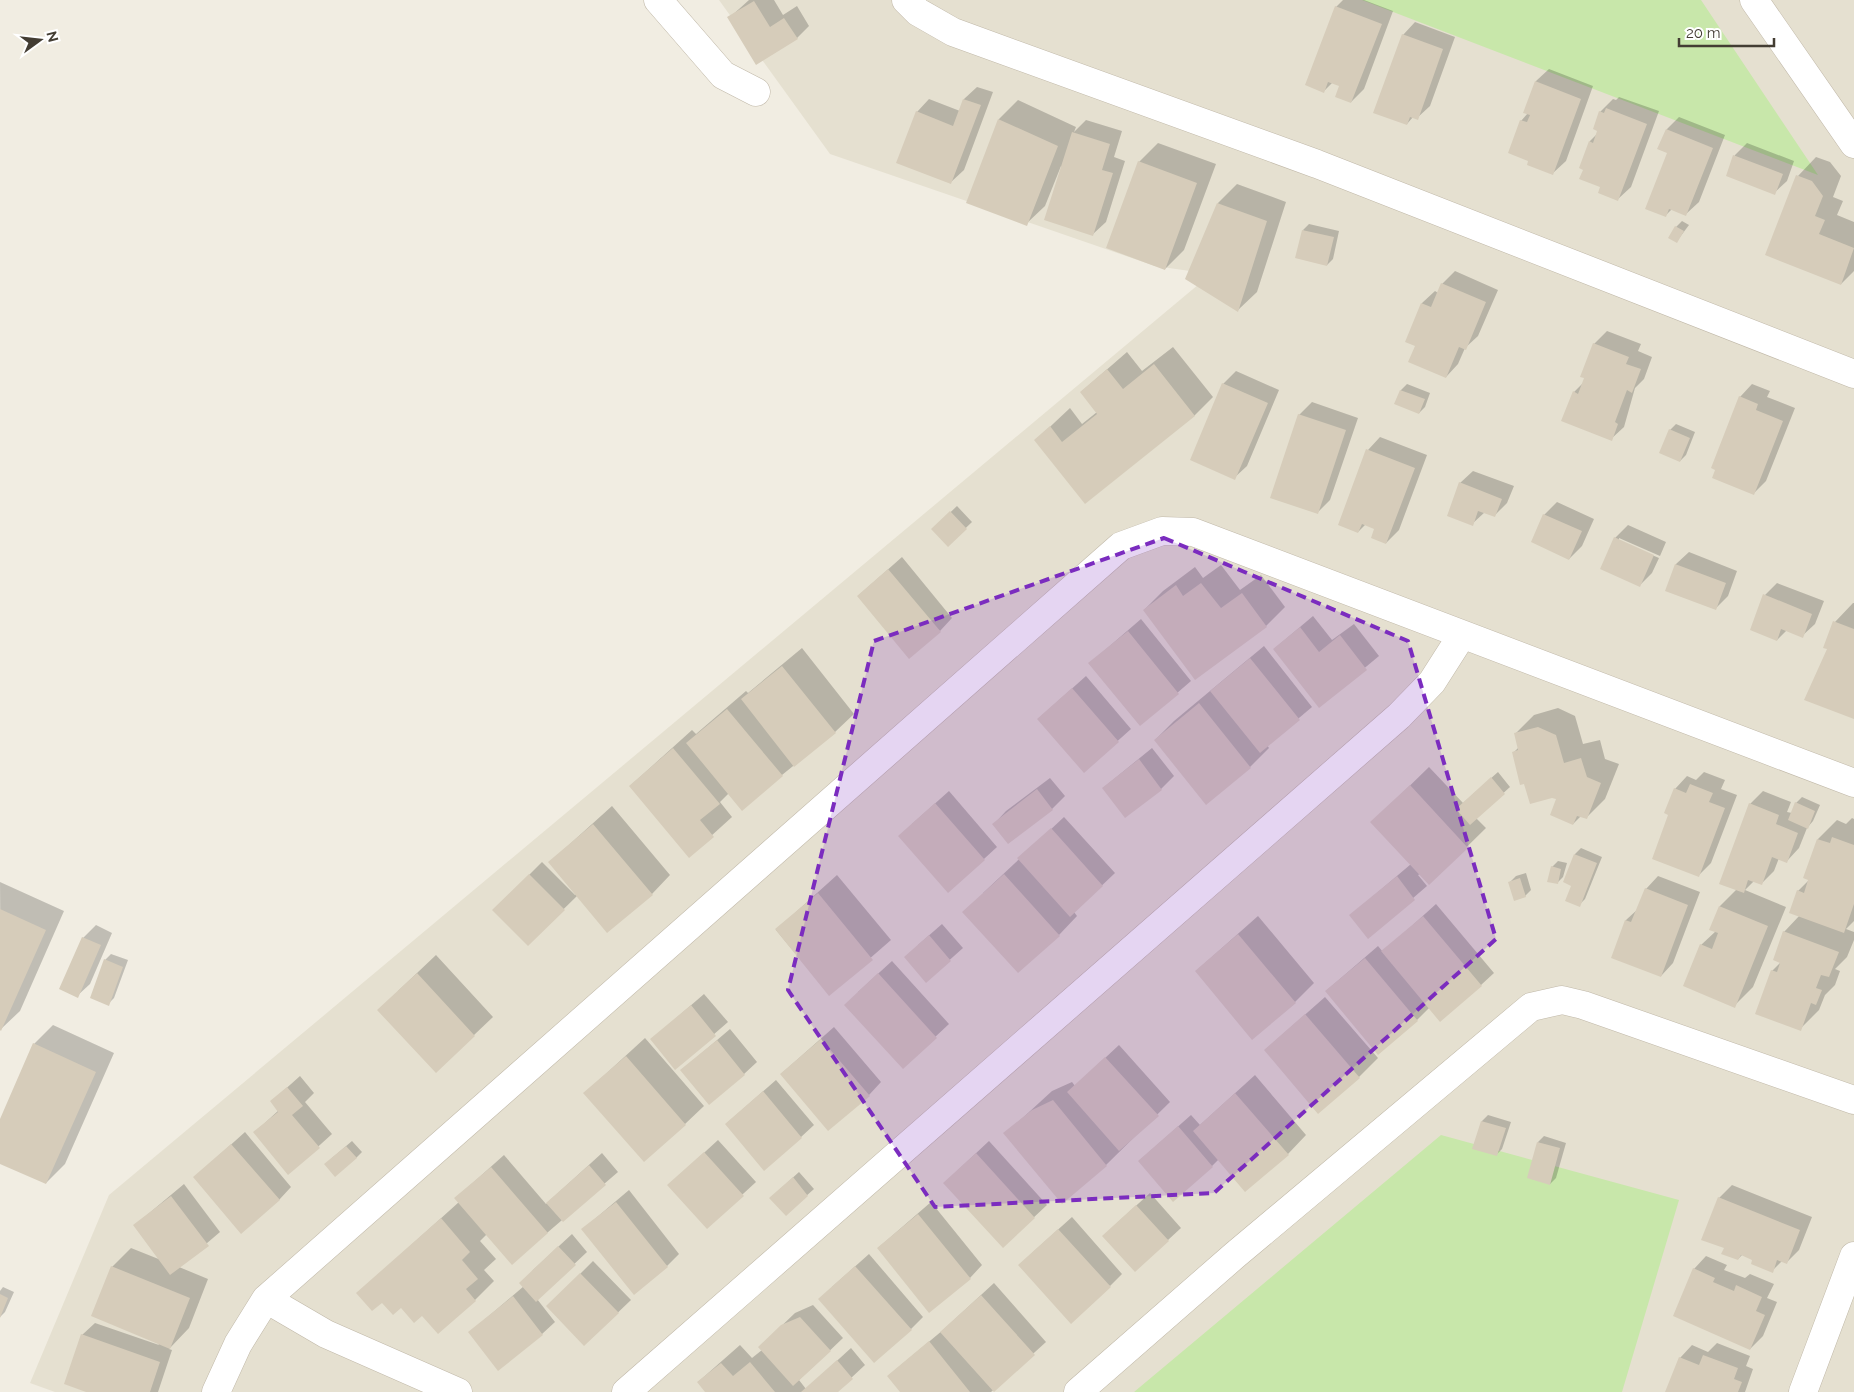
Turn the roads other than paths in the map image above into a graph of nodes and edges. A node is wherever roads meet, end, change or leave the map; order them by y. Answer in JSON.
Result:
{"nodes":[{"id":1,"x":658,"y":0,"type":"edge"},
{"id":2,"x":906,"y":0,"type":"edge"},
{"id":3,"x":1754,"y":0,"type":"edge"},
{"id":4,"x":756,"y":92,"type":"dead end"},
{"id":5,"x":1854,"y":144,"type":"edge"},
{"id":6,"x":1854,"y":374,"type":"edge"},
{"id":7,"x":1462,"y":636,"type":"junction"},
{"id":8,"x":1854,"y":783,"type":"edge"},
{"id":9,"x":1854,"y":1100,"type":"edge"},
{"id":10,"x":1854,"y":1256,"type":"edge"},
{"id":11,"x":266,"y":1299,"type":"junction"},
{"id":12,"x":216,"y":1392,"type":"edge"},
{"id":13,"x":458,"y":1392,"type":"edge"},
{"id":14,"x":626,"y":1392,"type":"edge"},
{"id":15,"x":1078,"y":1392,"type":"edge"},
{"id":16,"x":1804,"y":1392,"type":"edge"}],
"edges":[{"from":1,"to":4,"type":"street"},
{"from":2,"to":6,"type":"street"},
{"from":3,"to":5,"type":"street"},
{"from":7,"to":8,"type":"street"},
{"from":7,"to":11,"type":"street"},
{"from":7,"to":14,"type":"street"},
{"from":9,"to":15,"type":"street"},
{"from":10,"to":16,"type":"street"},
{"from":11,"to":12,"type":"street"},
{"from":11,"to":13,"type":"street"}]}
